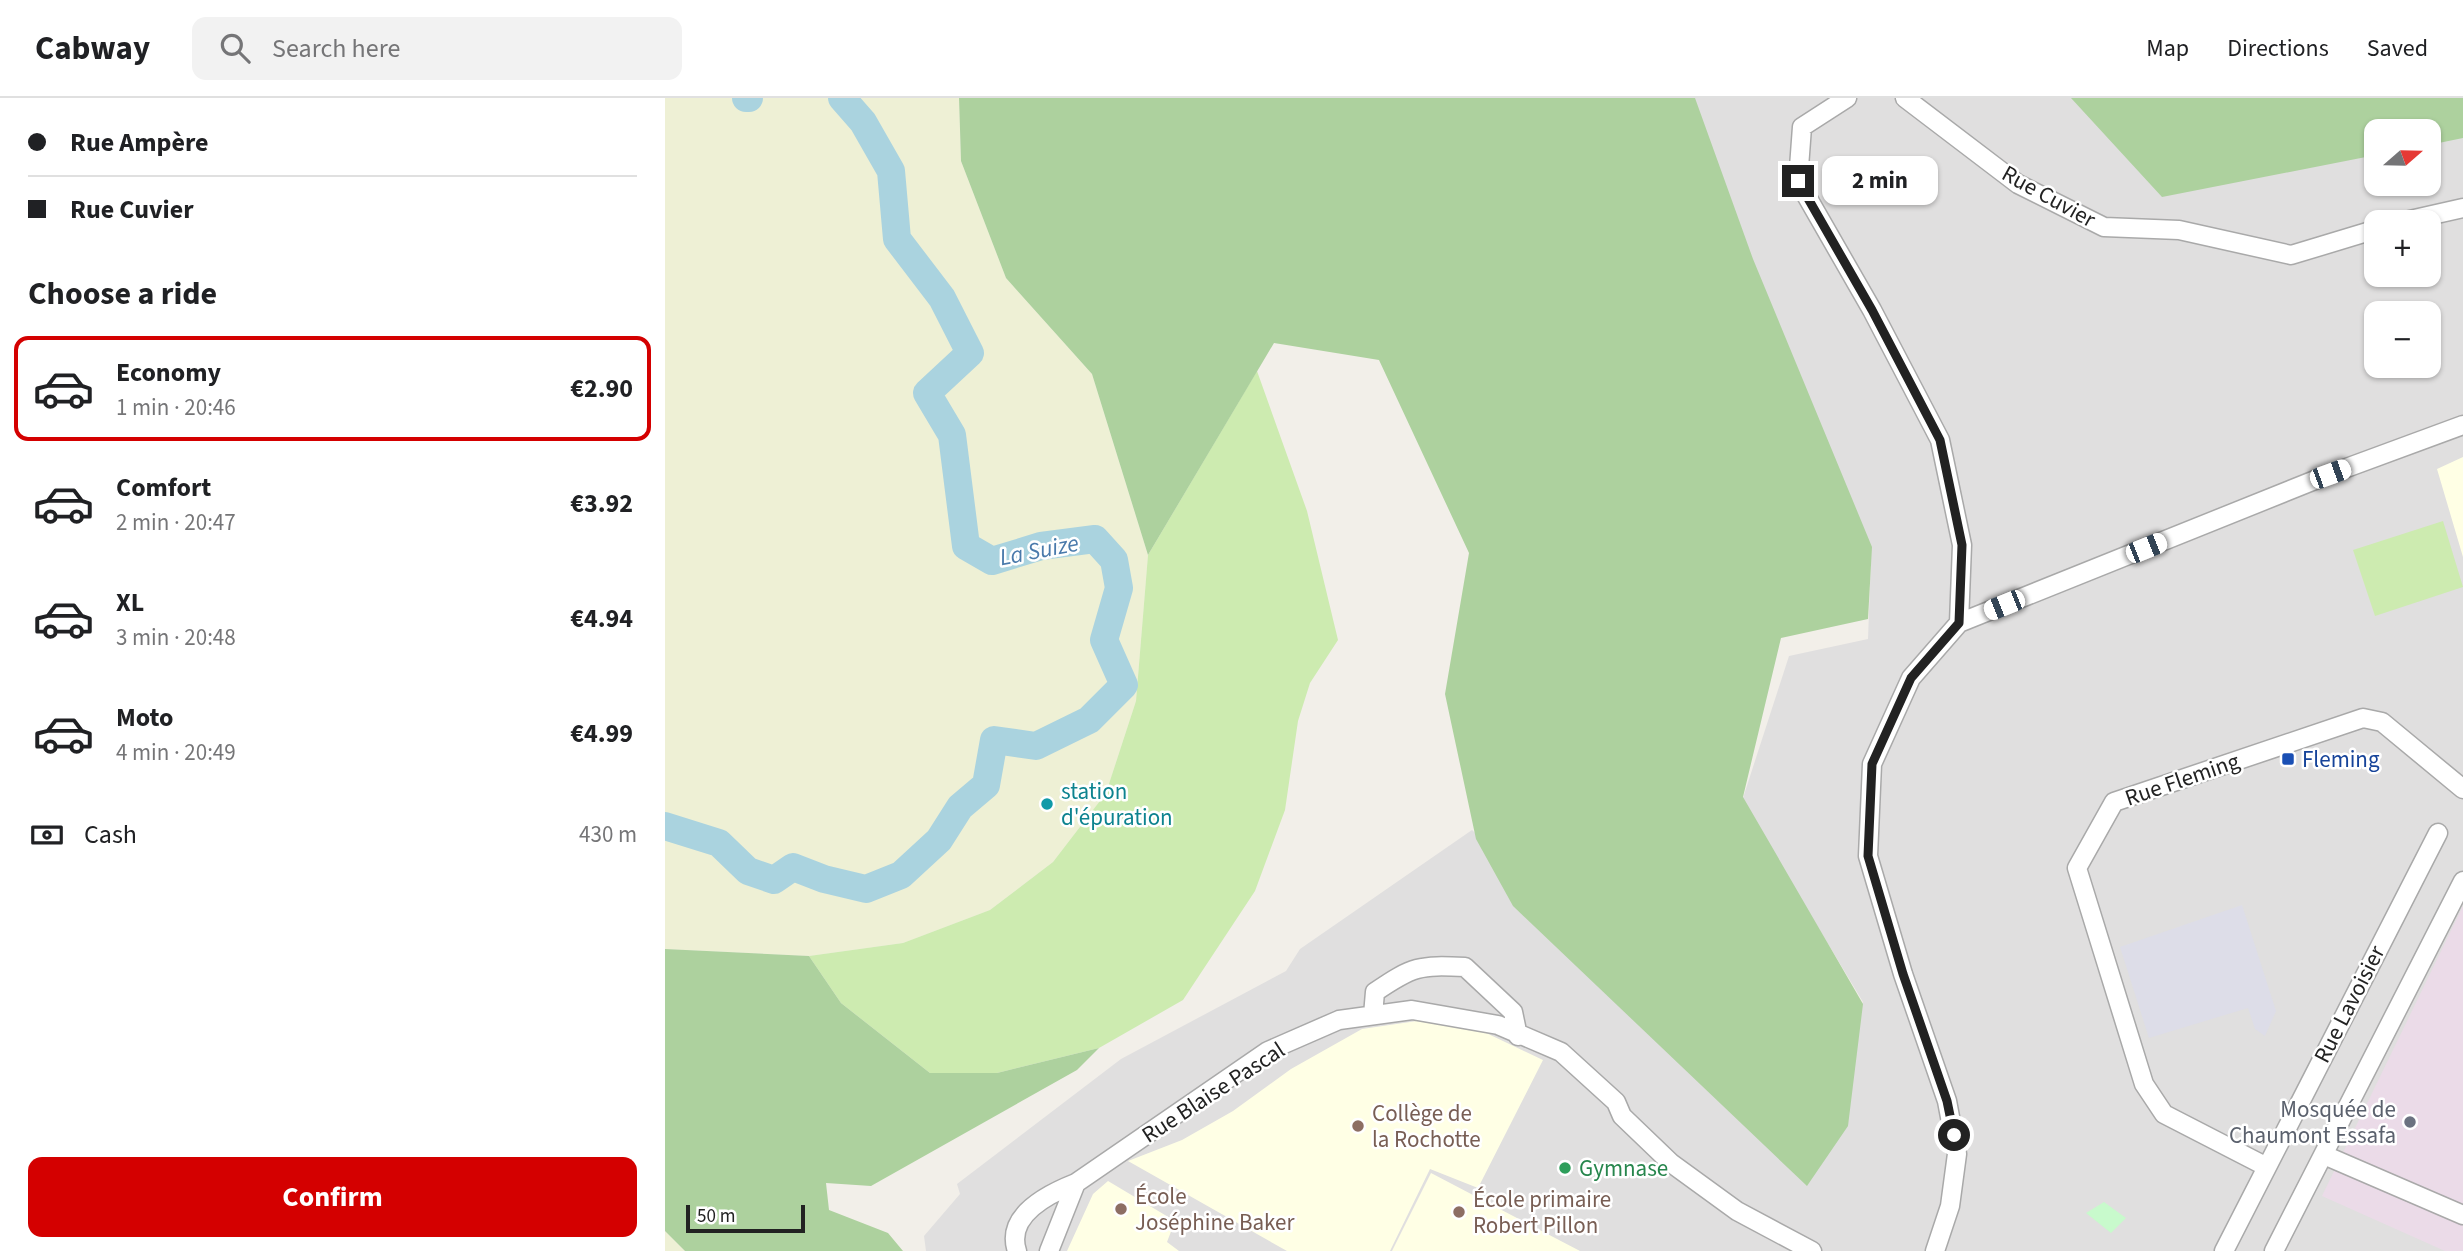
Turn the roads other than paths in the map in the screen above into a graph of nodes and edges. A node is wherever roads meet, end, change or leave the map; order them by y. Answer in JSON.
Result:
{"nodes":[{"id":1,"x":1847,"y":98,"type":"edge"},
{"id":2,"x":1905,"y":98,"type":"edge"},
{"id":3,"x":2463,"y":208,"type":"edge"},
{"id":4,"x":2441,"y":213,"type":"edge"},
{"id":5,"x":2364,"y":233,"type":"edge"},
{"id":6,"x":2463,"y":425,"type":"edge"},
{"id":7,"x":1959,"y":623,"type":"junction"},
{"id":8,"x":2463,"y":789,"type":"edge"},
{"id":9,"x":2438,"y":833,"type":"dead end"},
{"id":10,"x":2463,"y":881,"type":"edge"},
{"id":11,"x":1373,"y":1015,"type":"junction"},
{"id":12,"x":1518,"y":1036,"type":"junction"},
{"id":13,"x":2324,"y":1155,"type":"junction"},
{"id":14,"x":2267,"y":1167,"type":"junction"},
{"id":15,"x":1076,"y":1183,"type":"junction"},
{"id":16,"x":2463,"y":1215,"type":"edge"},
{"id":17,"x":1017,"y":1251,"type":"edge"},
{"id":18,"x":1049,"y":1251,"type":"edge"},
{"id":19,"x":1812,"y":1251,"type":"edge"},
{"id":20,"x":1935,"y":1251,"type":"edge"},
{"id":21,"x":2224,"y":1251,"type":"edge"},
{"id":22,"x":2274,"y":1251,"type":"edge"}],
"edges":[{"from":1,"to":7,"type":"street"},
{"from":2,"to":5,"type":"street","name":"Rue Cuvier"},
{"from":3,"to":4,"type":"street"},
{"from":6,"to":7,"type":"street"},
{"from":7,"to":20,"type":"street"},
{"from":8,"to":14,"type":"street","name":"Rue Fleming"},
{"from":9,"to":14,"type":"street","name":"Rue Lavoisier"},
{"from":10,"to":13,"type":"street"},
{"from":11,"to":12,"type":"street","name":"Rue Blaise Pascal"},
{"from":11,"to":12,"type":"street"},
{"from":11,"to":15,"type":"street","name":"Rue Blaise Pascal"},
{"from":12,"to":19,"type":"street","name":"Rue Blaise Pascal"},
{"from":13,"to":16,"type":"street"},
{"from":13,"to":22,"type":"street"},
{"from":14,"to":21,"type":"street","name":"Rue Lavoisier"},
{"from":15,"to":17,"type":"street","name":"Rue Blaise Pascal"},
{"from":15,"to":18,"type":"street"}]}
